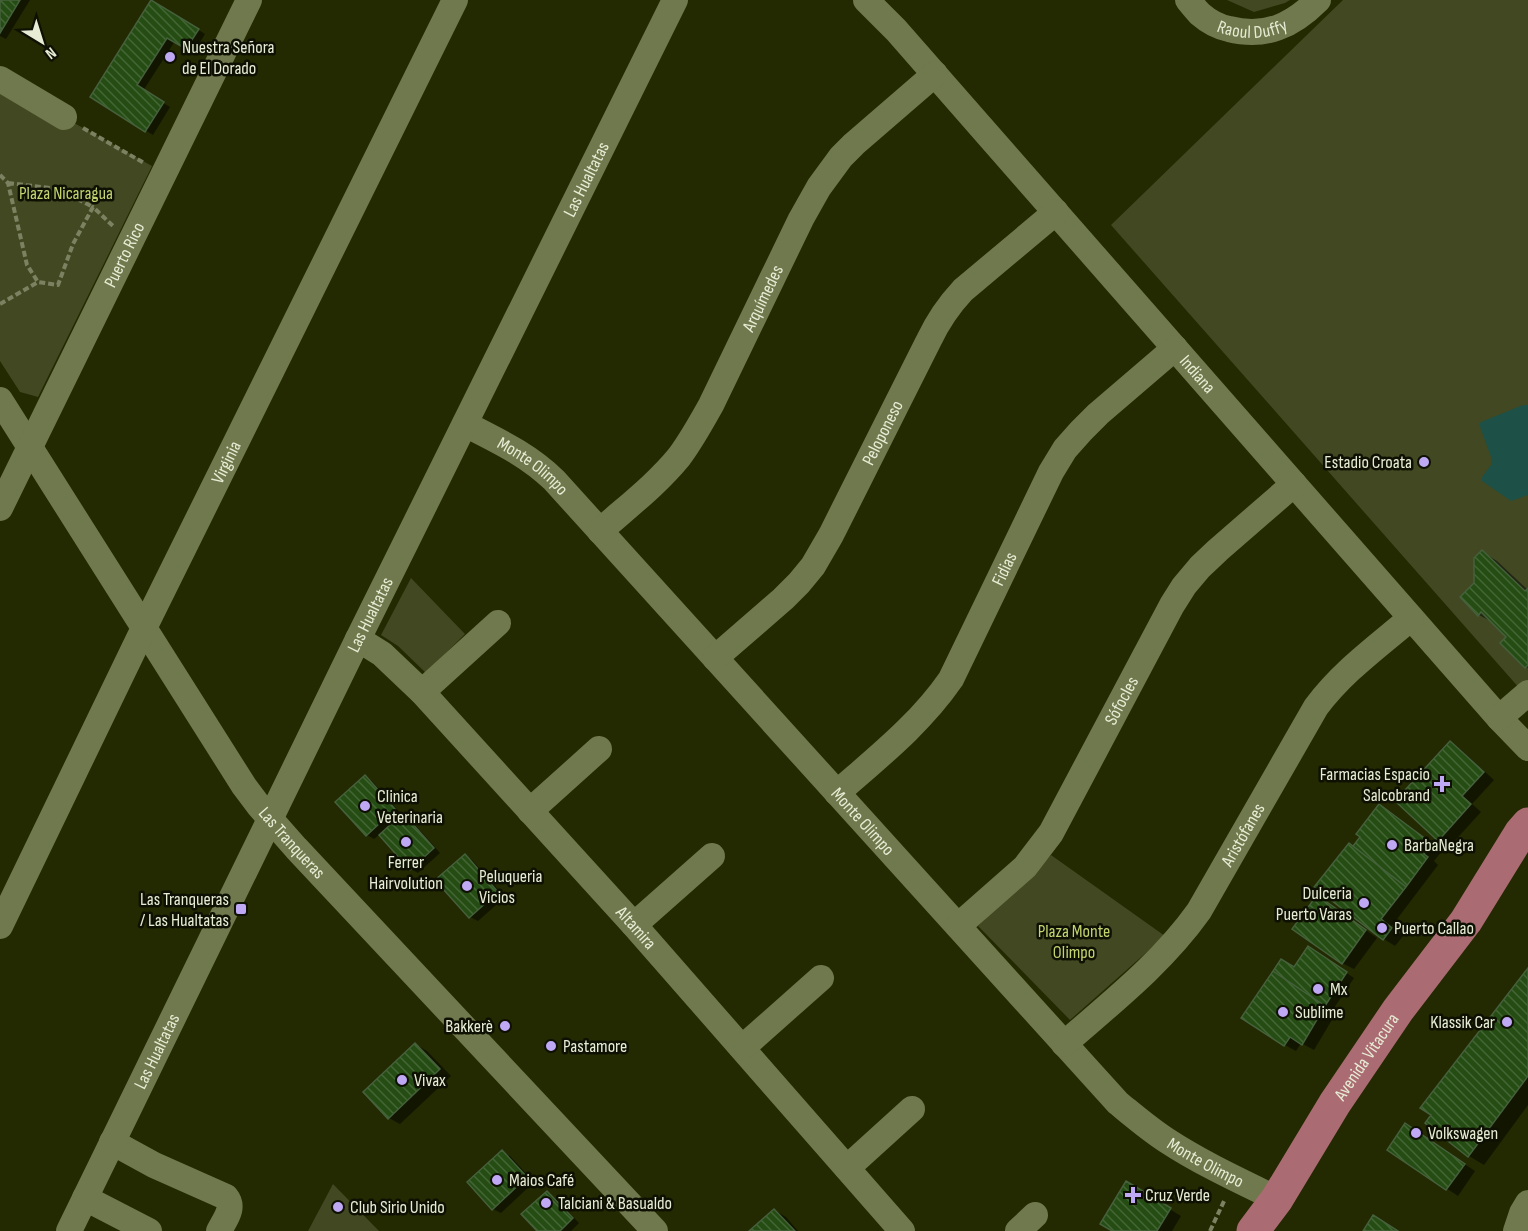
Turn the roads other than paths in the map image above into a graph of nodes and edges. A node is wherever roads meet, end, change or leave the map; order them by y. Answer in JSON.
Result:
{"nodes":[{"id":1,"x":249,"y":0,"type":"edge"},
{"id":2,"x":455,"y":0,"type":"edge"},
{"id":3,"x":675,"y":0,"type":"edge"},
{"id":4,"x":866,"y":0,"type":"edge"},
{"id":5,"x":1188,"y":0,"type":"edge"},
{"id":6,"x":1318,"y":0,"type":"edge"},
{"id":7,"x":935,"y":74,"type":"junction"},
{"id":8,"x":0,"y":79,"type":"edge"},
{"id":9,"x":64,"y":117,"type":"road end"},
{"id":10,"x":1056,"y":212,"type":"junction"},
{"id":11,"x":1175,"y":348,"type":"junction"},
{"id":12,"x":0,"y":400,"type":"edge"},
{"id":13,"x":465,"y":424,"type":"junction"},
{"id":14,"x":30,"y":447,"type":"junction"},
{"id":15,"x":1294,"y":484,"type":"junction"},
{"id":16,"x":0,"y":508,"type":"edge"},
{"id":17,"x":600,"y":531,"type":"junction"},
{"id":18,"x":1411,"y":618,"type":"junction"},
{"id":19,"x":498,"y":623,"type":"dead end"},
{"id":20,"x":144,"y":628,"type":"junction"},
{"id":21,"x":358,"y":639,"type":"junction"},
{"id":22,"x":715,"y":658,"type":"junction"},
{"id":23,"x":422,"y":692,"type":"junction"},
{"id":24,"x":1528,"y":693,"type":"edge"},
{"id":25,"x":1499,"y":718,"type":"junction"},
{"id":26,"x":1528,"y":748,"type":"edge"},
{"id":27,"x":599,"y":749,"type":"dead end"},
{"id":28,"x":837,"y":793,"type":"junction"},
{"id":29,"x":530,"y":811,"type":"junction"},
{"id":30,"x":270,"y":819,"type":"junction"},
{"id":31,"x":1528,"y":824,"type":"edge"},
{"id":32,"x":712,"y":856,"type":"dead end"},
{"id":33,"x":1528,"y":863,"type":"edge"},
{"id":34,"x":1466,"y":921,"type":"junction"},
{"id":35,"x":634,"y":925,"type":"junction"},
{"id":36,"x":0,"y":926,"type":"edge"},
{"id":37,"x":958,"y":926,"type":"junction"},
{"id":38,"x":821,"y":978,"type":"dead end"},
{"id":39,"x":1064,"y":1044,"type":"junction"},
{"id":40,"x":742,"y":1048,"type":"junction"},
{"id":41,"x":912,"y":1109,"type":"dead end"},
{"id":42,"x":112,"y":1142,"type":"junction"},
{"id":43,"x":847,"y":1168,"type":"junction"},
{"id":44,"x":85,"y":1198,"type":"junction"},
{"id":45,"x":1277,"y":1199,"type":"junction"},
{"id":46,"x":1528,"y":1203,"type":"edge"},
{"id":47,"x":69,"y":1231,"type":"edge"},
{"id":48,"x":148,"y":1231,"type":"edge"},
{"id":49,"x":219,"y":1231,"type":"edge"},
{"id":50,"x":655,"y":1231,"type":"edge"},
{"id":51,"x":902,"y":1231,"type":"edge"},
{"id":52,"x":1252,"y":1231,"type":"edge"},
{"id":53,"x":1266,"y":1231,"type":"edge"},
{"id":54,"x":1516,"y":1231,"type":"edge"}],
"edges":[{"from":1,"to":14,"type":"street","name":"Puerto Rico"},
{"from":2,"to":20,"type":"street","name":"Virginia"},
{"from":3,"to":13,"type":"street","name":"Las Hualtatas"},
{"from":4,"to":7,"type":"street","name":"Indiana"},
{"from":5,"to":6,"type":"street","name":"Raoul Duffy"},
{"from":7,"to":10,"type":"street","name":"Indiana"},
{"from":7,"to":17,"type":"street","name":"Arquímedes"},
{"from":8,"to":9,"type":"street"},
{"from":10,"to":11,"type":"street","name":"Indiana"},
{"from":10,"to":22,"type":"street","name":"Peloponeso"},
{"from":11,"to":15,"type":"street","name":"Indiana"},
{"from":11,"to":28,"type":"street","name":"Fidias"},
{"from":12,"to":14,"type":"street","name":"Las Tranqueras"},
{"from":13,"to":17,"type":"street","name":"Monte Olimpo"},
{"from":13,"to":21,"type":"street","name":"Las Hualtatas"},
{"from":14,"to":16,"type":"street","name":"Puerto Rico"},
{"from":14,"to":20,"type":"street","name":"Las Tranqueras"},
{"from":15,"to":18,"type":"street","name":"Indiana"},
{"from":15,"to":37,"type":"street","name":"Sófocles"},
{"from":17,"to":22,"type":"street","name":"Monte Olimpo"},
{"from":18,"to":25,"type":"street","name":"Indiana"},
{"from":18,"to":39,"type":"street","name":"Aristófanes"},
{"from":19,"to":23,"type":"street"},
{"from":20,"to":30,"type":"street","name":"Las Tranqueras"},
{"from":20,"to":36,"type":"street","name":"Virginia"},
{"from":21,"to":23,"type":"street","name":"Altamira"},
{"from":21,"to":30,"type":"street","name":"Las Hualtatas"},
{"from":22,"to":28,"type":"street","name":"Monte Olimpo"},
{"from":23,"to":29,"type":"street","name":"Altamira"},
{"from":24,"to":25,"type":"street"},
{"from":25,"to":26,"type":"street","name":"Indiana"},
{"from":27,"to":29,"type":"street"},
{"from":28,"to":37,"type":"street","name":"Monte Olimpo"},
{"from":29,"to":35,"type":"street","name":"Altamira"},
{"from":30,"to":42,"type":"street","name":"Las Hualtatas"},
{"from":30,"to":50,"type":"street","name":"Las Tranqueras"},
{"from":31,"to":34,"type":"main road","name":"Avenida Vitacura"},
{"from":32,"to":35,"type":"street"},
{"from":33,"to":34,"type":"main road","name":"Avenida Vitacura"},
{"from":34,"to":45,"type":"main road","name":"Avenida Vitacura"},
{"from":35,"to":40,"type":"street","name":"Altamira"},
{"from":37,"to":39,"type":"street","name":"Monte Olimpo"},
{"from":38,"to":40,"type":"street"},
{"from":39,"to":45,"type":"street","name":"Monte Olimpo"},
{"from":40,"to":43,"type":"street","name":"Altamira"},
{"from":41,"to":43,"type":"street"},
{"from":42,"to":44,"type":"street","name":"Las Hualtatas"},
{"from":42,"to":49,"type":"street"},
{"from":43,"to":51,"type":"street","name":"Altamira"},
{"from":44,"to":47,"type":"street","name":"Las Hualtatas"},
{"from":44,"to":48,"type":"street"},
{"from":45,"to":52,"type":"main road","name":"Avenida Vitacura"},
{"from":45,"to":53,"type":"main road","name":"Avenida Vitacura"},
{"from":46,"to":54,"type":"street"}]}
